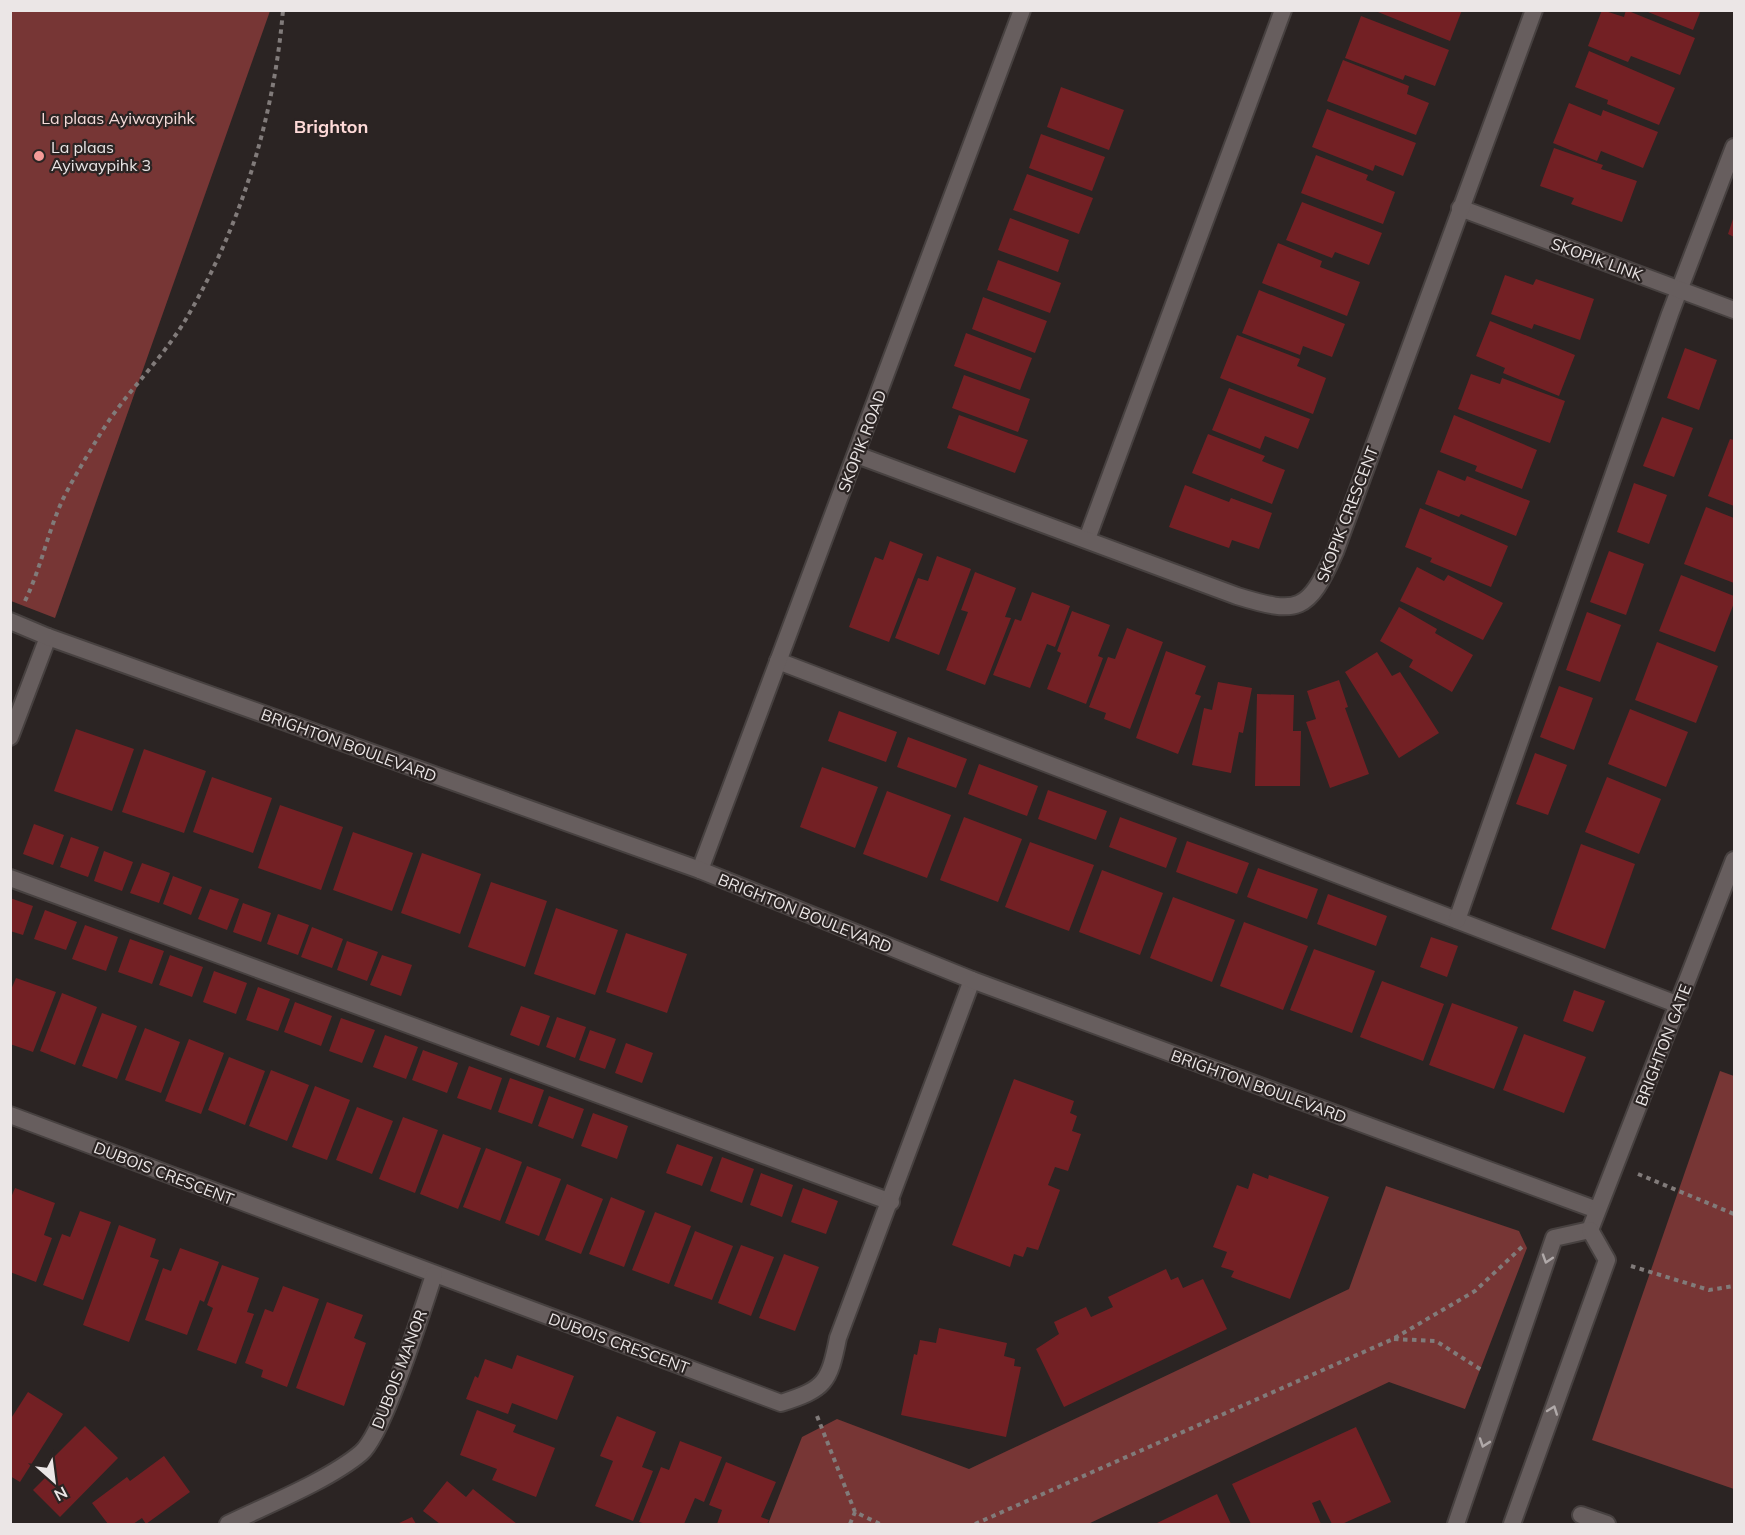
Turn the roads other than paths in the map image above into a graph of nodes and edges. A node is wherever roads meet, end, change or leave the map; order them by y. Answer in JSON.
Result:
{"nodes":[{"id":1,"x":1022,"y":10,"type":"edge"},
{"id":2,"x":1283,"y":10,"type":"edge"},
{"id":3,"x":1534,"y":10,"type":"edge"},
{"id":4,"x":1734,"y":147,"type":"edge"},
{"id":5,"x":1460,"y":208,"type":"junction"},
{"id":6,"x":1679,"y":289,"type":"junction"},
{"id":7,"x":1734,"y":310,"type":"edge"},
{"id":8,"x":857,"y":455,"type":"junction"},
{"id":9,"x":1087,"y":540,"type":"junction"},
{"id":10,"x":13,"y":622,"type":"edge"},
{"id":11,"x":48,"y":638,"type":"junction"},
{"id":12,"x":778,"y":661,"type":"junction"},
{"id":13,"x":10,"y":737,"type":"edge"},
{"id":14,"x":1734,"y":860,"type":"edge"},
{"id":15,"x":700,"y":870,"type":"junction"},
{"id":16,"x":10,"y":878,"type":"edge"},
{"id":17,"x":1458,"y":920,"type":"junction"},
{"id":18,"x":972,"y":980,"type":"junction"},
{"id":19,"x":1679,"y":1005,"type":"junction"},
{"id":20,"x":10,"y":1115,"type":"edge"},
{"id":21,"x":891,"y":1202,"type":"junction"},
{"id":22,"x":1597,"y":1210,"type":"junction"},
{"id":23,"x":1590,"y":1230,"type":"junction"},
{"id":24,"x":434,"y":1275,"type":"junction"},
{"id":25,"x":1581,"y":1515,"type":"dead end"},
{"id":26,"x":228,"y":1524,"type":"edge"},
{"id":27,"x":1456,"y":1524,"type":"edge"},
{"id":28,"x":1512,"y":1524,"type":"edge"},
{"id":29,"x":1607,"y":1524,"type":"edge"}],
"edges":[{"from":1,"to":8,"type":"street","name":"SKOPIK ROAD"},
{"from":2,"to":9,"type":"street"},
{"from":3,"to":5,"type":"street","name":"SKOPIK CRESCENT"},
{"from":4,"to":6,"type":"street"},
{"from":5,"to":6,"type":"street","name":"SKOPIK LINK"},
{"from":5,"to":9,"type":"street","name":"SKOPIK CRESCENT"},
{"from":6,"to":7,"type":"street","name":"SKOPIK LINK"},
{"from":6,"to":17,"type":"street"},
{"from":8,"to":9,"type":"street","name":"SKOPIK CRESCENT"},
{"from":8,"to":12,"type":"street","name":"SKOPIK ROAD"},
{"from":10,"to":11,"type":"street","name":"BRIGHTON BOULEVARD"},
{"from":11,"to":13,"type":"street"},
{"from":11,"to":15,"type":"street","name":"BRIGHTON BOULEVARD"},
{"from":12,"to":15,"type":"street","name":"SKOPIK ROAD"},
{"from":12,"to":17,"type":"street"},
{"from":14,"to":19,"type":"street","name":"BRIGHTON GATE"},
{"from":15,"to":18,"type":"street","name":"BRIGHTON BOULEVARD"},
{"from":16,"to":21,"type":"street"},
{"from":17,"to":19,"type":"street"},
{"from":18,"to":21,"type":"street","name":"DUBOIS CRESCENT"},
{"from":18,"to":22,"type":"street","name":"BRIGHTON BOULEVARD"},
{"from":19,"to":22,"type":"street","name":"BRIGHTON GATE"},
{"from":20,"to":24,"type":"street","name":"DUBOIS CRESCENT"},
{"from":21,"to":24,"type":"street","name":"DUBOIS CRESCENT"},
{"from":22,"to":23,"type":"street","name":"BRIGHTON GATE"},
{"from":23,"to":27,"type":"street","one_way":true},
{"from":28,"to":23,"type":"street","one_way":true},
{"from":24,"to":26,"type":"street","name":"DUBOIS MANOR"},
{"from":25,"to":29,"type":"street"}]}
